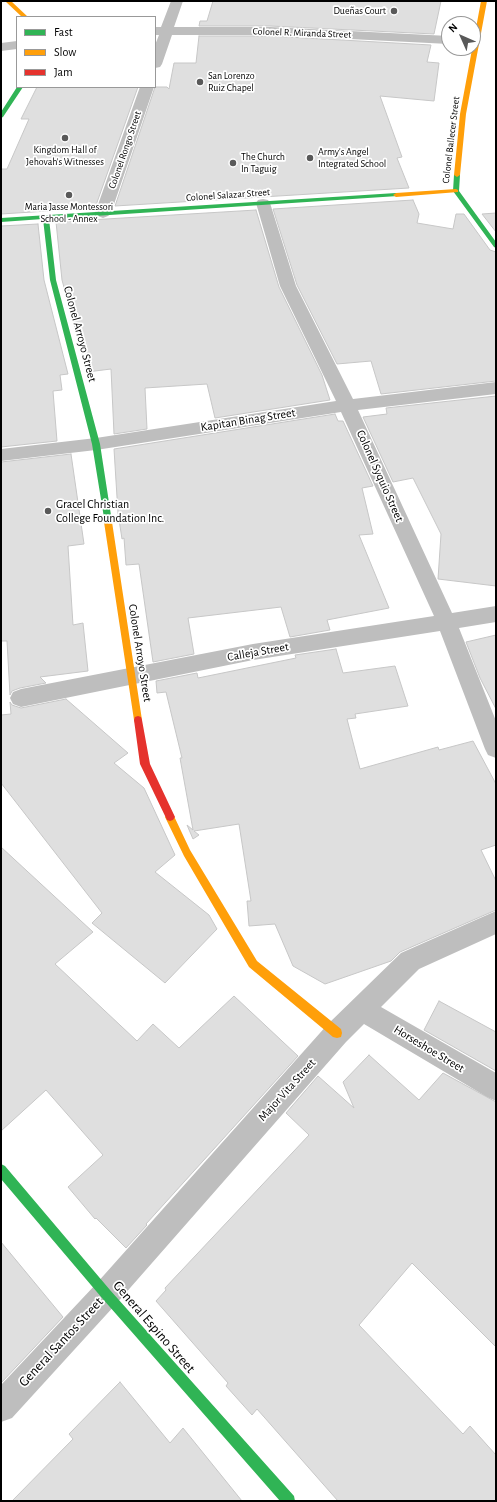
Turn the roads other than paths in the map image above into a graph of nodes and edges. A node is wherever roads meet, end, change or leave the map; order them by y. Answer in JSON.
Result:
{"nodes":[{"id":1,"x":8,"y":1,"type":"edge"},
{"id":2,"x":176,"y":1,"type":"edge"},
{"id":3,"x":484,"y":1,"type":"edge"},
{"id":4,"x":24,"y":16,"type":"edge"},
{"id":5,"x":481,"y":16,"type":"edge"},
{"id":6,"x":161,"y":31,"type":"edge"},
{"id":7,"x":441,"y":40,"type":"edge"},
{"id":8,"x":16,"y":45,"type":"edge"},
{"id":9,"x":1,"y":47,"type":"edge"},
{"id":10,"x":473,"y":56,"type":"edge"},
{"id":11,"x":156,"y":58,"type":"edge"},
{"id":12,"x":19,"y":88,"type":"edge"},
{"id":13,"x":147,"y":88,"type":"edge"},
{"id":14,"x":1,"y":116,"type":"edge"},
{"id":15,"x":456,"y":191,"type":"junction"},
{"id":16,"x":263,"y":203,"type":"junction"},
{"id":17,"x":102,"y":214,"type":"junction"},
{"id":18,"x":46,"y":217,"type":"junction"},
{"id":19,"x":1,"y":220,"type":"edge"},
{"id":20,"x":491,"y":233,"type":"edge"},
{"id":21,"x":496,"y":246,"type":"edge"},
{"id":22,"x":496,"y":388,"type":"edge"},
{"id":23,"x":347,"y":405,"type":"junction"},
{"id":24,"x":96,"y":444,"type":"junction"},
{"id":25,"x":1,"y":454,"type":"edge"},
{"id":26,"x":496,"y":614,"type":"edge"},
{"id":27,"x":446,"y":622,"type":"junction"},
{"id":28,"x":131,"y":675,"type":"junction"},
{"id":29,"x":21,"y":698,"type":"dead end"},
{"id":30,"x":496,"y":749,"type":"edge"},
{"id":31,"x":496,"y":922,"type":"edge"},
{"id":32,"x":362,"y":1009,"type":"junction"},
{"id":33,"x":337,"y":1033,"type":"junction"},
{"id":34,"x":496,"y":1088,"type":"edge"},
{"id":35,"x":1,"y":1170,"type":"edge"},
{"id":36,"x":106,"y":1294,"type":"junction"},
{"id":37,"x":1,"y":1407,"type":"edge"},
{"id":38,"x":289,"y":1501,"type":"edge"}],
"edges":[{"from":1,"to":4,"type":"street"},
{"from":2,"to":6,"type":"street"},
{"from":3,"to":5,"type":"street","name":"Colonel Ballecer Street"},
{"from":6,"to":7,"type":"street","name":"Colonel R. Miranda Street"},
{"from":6,"to":11,"type":"street"},
{"from":8,"to":9,"type":"street"},
{"from":10,"to":15,"type":"street","name":"Colonel Ballecer Street"},
{"from":12,"to":14,"type":"street"},
{"from":13,"to":17,"type":"street","name":"Colonel Rongo Street"},
{"from":15,"to":16,"type":"street","name":"Colonel Salazar Street"},
{"from":15,"to":20,"type":"street","name":"Colonel Ballecer Street"},
{"from":16,"to":17,"type":"street","name":"Colonel Salazar Street"},
{"from":16,"to":23,"type":"street","name":"Colonel Syquio Street"},
{"from":17,"to":18,"type":"street","name":"Colonel Salazar Street"},
{"from":18,"to":19,"type":"street","name":"Colonel Salazar Street"},
{"from":18,"to":24,"type":"street","name":"Colonel Arroyo Street"},
{"from":20,"to":21,"type":"street","name":"Colonel Ballecer Street"},
{"from":22,"to":23,"type":"street","name":"Kapitan Binag Street"},
{"from":23,"to":24,"type":"street","name":"Kapitan Binag Street"},
{"from":23,"to":27,"type":"street","name":"Colonel Syquio Street"},
{"from":24,"to":25,"type":"street","name":"Kapitan Binag Street"},
{"from":24,"to":28,"type":"street","name":"Colonel Arroyo Street"},
{"from":26,"to":27,"type":"street","name":"Calleja Street"},
{"from":27,"to":28,"type":"street","name":"Calleja Street"},
{"from":27,"to":30,"type":"street","name":"Colonel Syquio Street"},
{"from":28,"to":29,"type":"street","name":"Calleja Street"},
{"from":28,"to":33,"type":"street","name":"Colonel Arroyo Street"},
{"from":31,"to":32,"type":"street","name":"Major Vita Street"},
{"from":32,"to":33,"type":"street","name":"Major Vita Street"},
{"from":32,"to":34,"type":"street","name":"Horseshoe Street"},
{"from":33,"to":36,"type":"street","name":"Major Vita Street"},
{"from":35,"to":36,"type":"street","name":"General Espino Street"},
{"from":36,"to":37,"type":"street","name":"General Santos Street"},
{"from":36,"to":38,"type":"street","name":"General Espino Street"}]}
